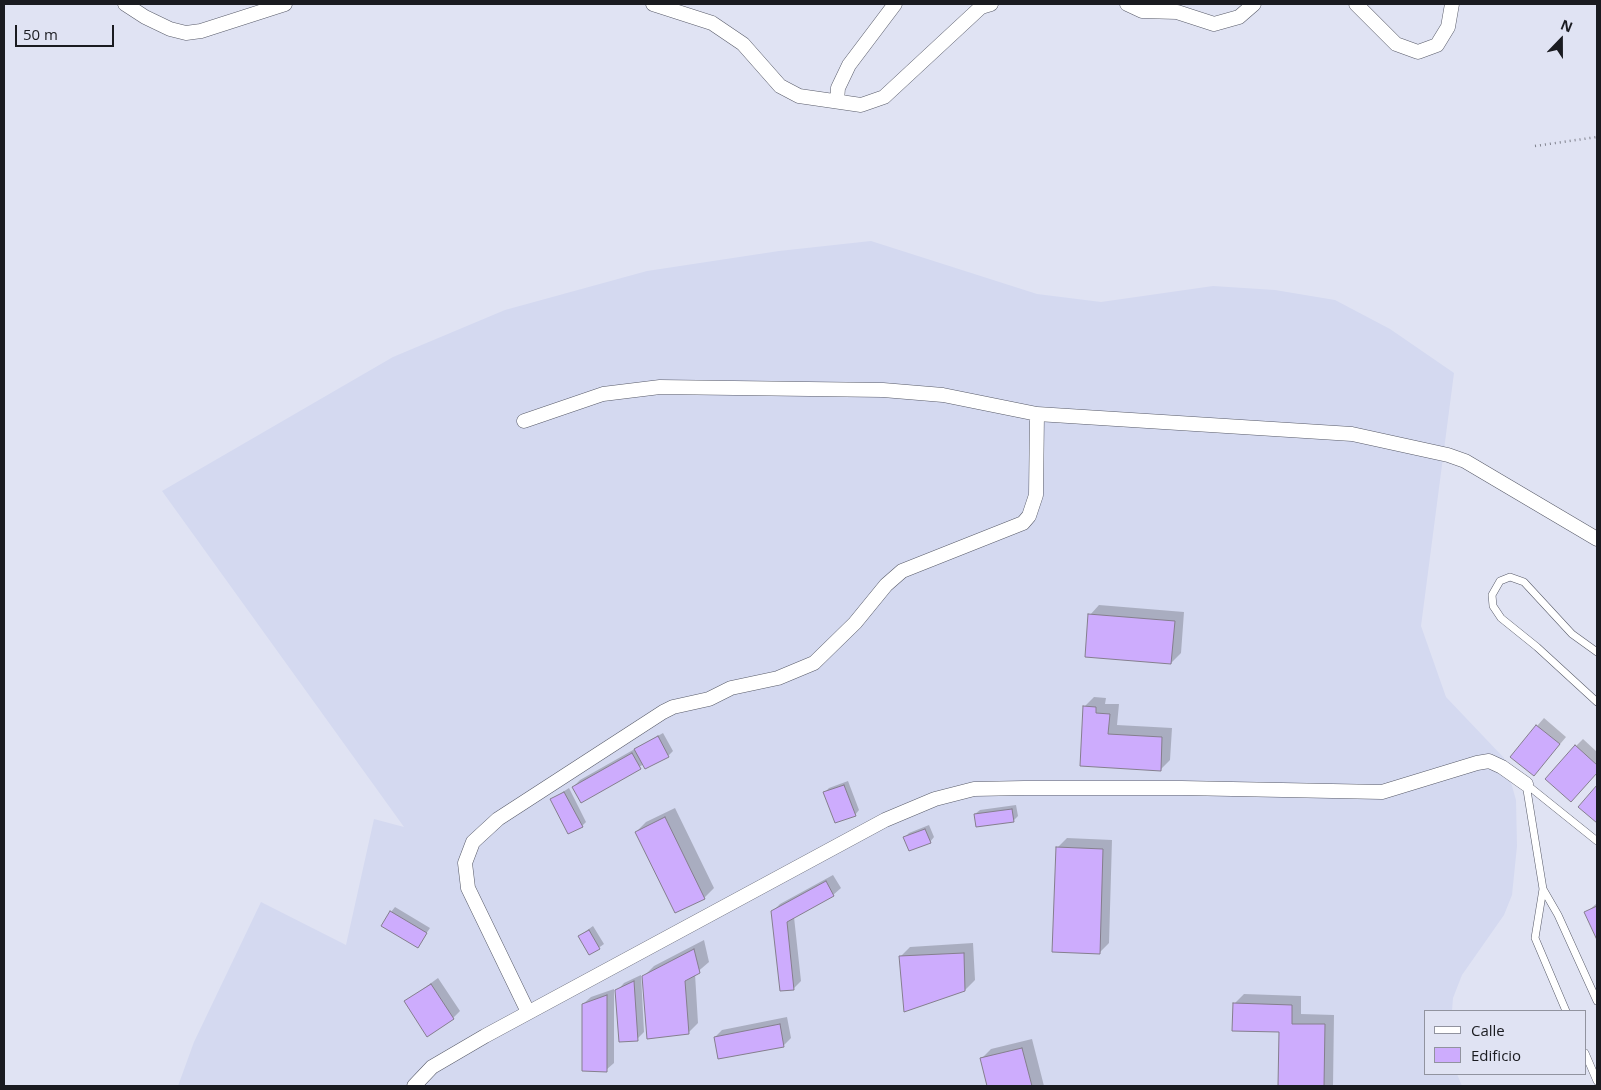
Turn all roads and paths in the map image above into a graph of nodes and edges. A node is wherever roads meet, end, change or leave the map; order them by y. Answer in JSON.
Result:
{"nodes":[{"id":1,"x":125,"y":4,"type":"edge"},
{"id":2,"x":285,"y":4,"type":"edge"},
{"id":3,"x":653,"y":4,"type":"edge"},
{"id":4,"x":894,"y":4,"type":"edge"},
{"id":5,"x":990,"y":4,"type":"edge"},
{"id":6,"x":1127,"y":4,"type":"edge"},
{"id":7,"x":1254,"y":4,"type":"edge"},
{"id":8,"x":1356,"y":4,"type":"edge"},
{"id":9,"x":1452,"y":4,"type":"edge"},
{"id":10,"x":837,"y":101,"type":"junction"},
{"id":11,"x":1597,"y":137,"type":"edge"},
{"id":12,"x":1535,"y":146,"type":"dead end"},
{"id":13,"x":1036,"y":414,"type":"junction"},
{"id":14,"x":524,"y":421,"type":"dead end"},
{"id":15,"x":1597,"y":539,"type":"edge"},
{"id":16,"x":1597,"y":652,"type":"edge"},
{"id":17,"x":1597,"y":702,"type":"edge"},
{"id":18,"x":1526,"y":784,"type":"junction"},
{"id":19,"x":1597,"y":841,"type":"edge"},
{"id":20,"x":1543,"y":889,"type":"junction"},
{"id":21,"x":1597,"y":1001,"type":"edge"},
{"id":22,"x":1566,"y":1010,"type":"edge"},
{"id":23,"x":528,"y":1012,"type":"junction"},
{"id":24,"x":1586,"y":1055,"type":"edge"},
{"id":25,"x":1597,"y":1081,"type":"edge"},
{"id":26,"x":414,"y":1086,"type":"edge"}],
"edges":[{"from":1,"to":2,"type":"street"},
{"from":3,"to":10,"type":"street"},
{"from":4,"to":10,"type":"street"},
{"from":5,"to":10,"type":"street"},
{"from":6,"to":7,"type":"street"},
{"from":8,"to":9,"type":"street"},
{"from":11,"to":12,"type":"path"},
{"from":13,"to":14,"type":"street"},
{"from":13,"to":15,"type":"street"},
{"from":13,"to":23,"type":"street"},
{"from":16,"to":17,"type":"lane"},
{"from":18,"to":19,"type":"lane"},
{"from":18,"to":20,"type":"lane"},
{"from":18,"to":23,"type":"street"},
{"from":20,"to":21,"type":"lane"},
{"from":20,"to":22,"type":"lane"},
{"from":23,"to":26,"type":"street"},
{"from":24,"to":25,"type":"lane"}]}
